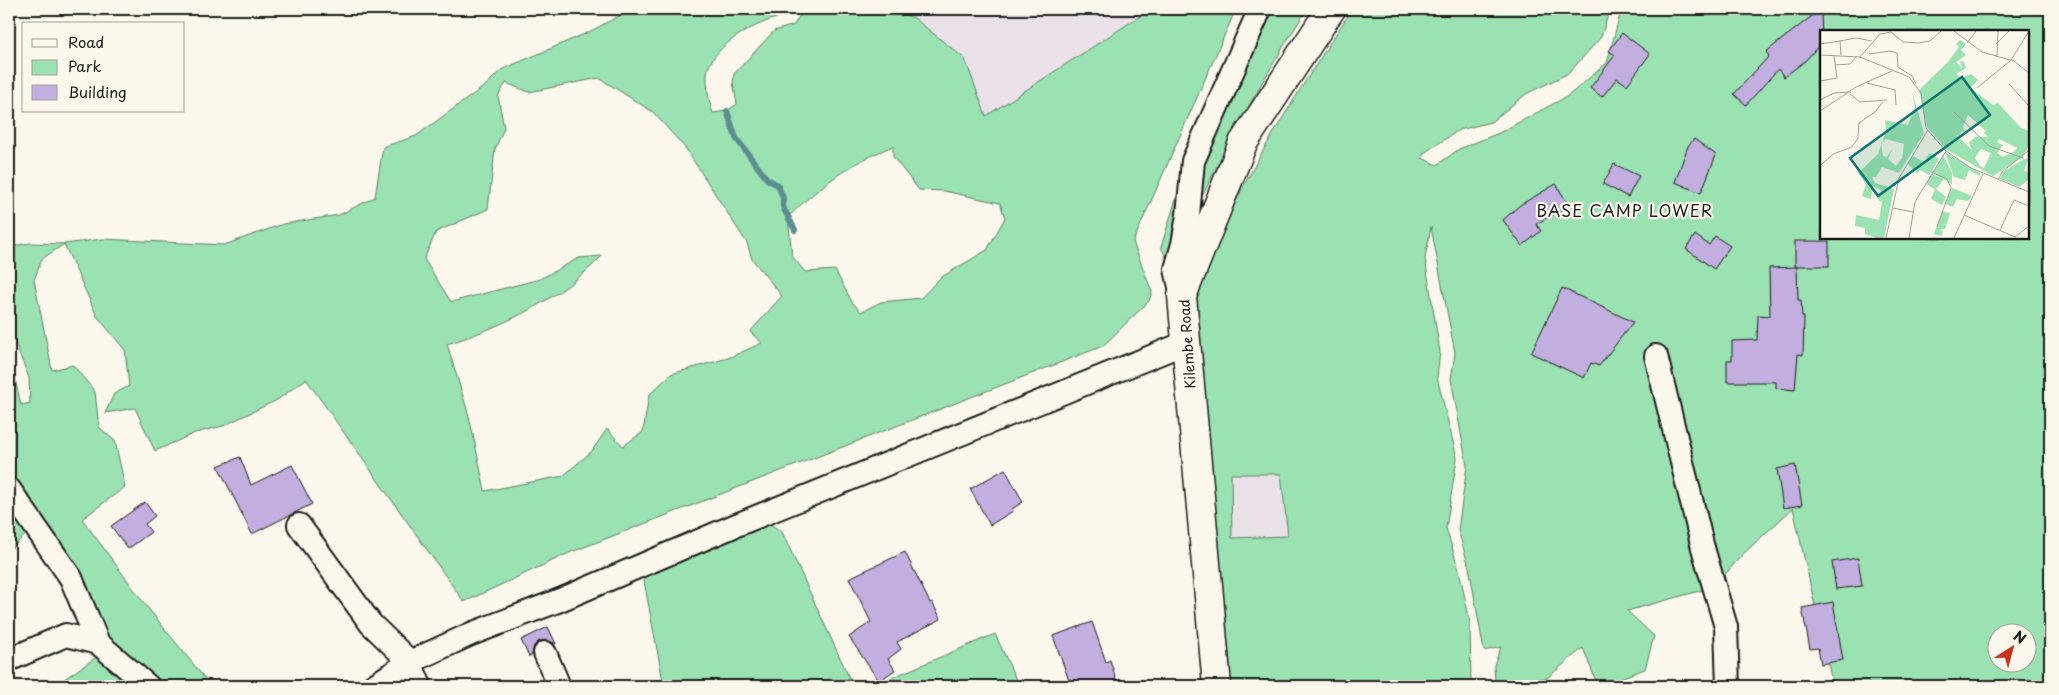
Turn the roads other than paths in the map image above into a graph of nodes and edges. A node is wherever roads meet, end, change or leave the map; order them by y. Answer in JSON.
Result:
{"nodes":[{"id":1,"x":1260,"y":9,"type":"edge"},
{"id":2,"x":1332,"y":9,"type":"edge"},
{"id":3,"x":1182,"y":296,"type":"junction"},
{"id":4,"x":1185,"y":343,"type":"junction"},
{"id":5,"x":1656,"y":356,"type":"dead end"},
{"id":6,"x":9,"y":489,"type":"edge"},
{"id":7,"x":299,"y":525,"type":"dead end"},
{"id":8,"x":98,"y":643,"type":"junction"},
{"id":9,"x":545,"y":654,"type":"dead end"},
{"id":10,"x":13,"y":658,"type":"dead end"},
{"id":11,"x":410,"y":662,"type":"junction"},
{"id":12,"x":148,"y":686,"type":"edge"},
{"id":13,"x":373,"y":686,"type":"edge"},
{"id":14,"x":420,"y":686,"type":"edge"},
{"id":15,"x":559,"y":686,"type":"edge"},
{"id":16,"x":1217,"y":686,"type":"edge"},
{"id":17,"x":1728,"y":686,"type":"edge"}],
"edges":[{"from":1,"to":3,"type":"street"},
{"from":2,"to":3,"type":"main road","name":"Kilembe Road"},
{"from":3,"to":4,"type":"main road","name":"Kilembe Road"},
{"from":4,"to":11,"type":"street"},
{"from":4,"to":16,"type":"main road","name":"Kilembe Road"},
{"from":5,"to":17,"type":"street"},
{"from":6,"to":8,"type":"street"},
{"from":7,"to":11,"type":"street"},
{"from":8,"to":10,"type":"street"},
{"from":8,"to":12,"type":"street"},
{"from":9,"to":15,"type":"street"},
{"from":11,"to":13,"type":"street"},
{"from":11,"to":14,"type":"street"}]}
